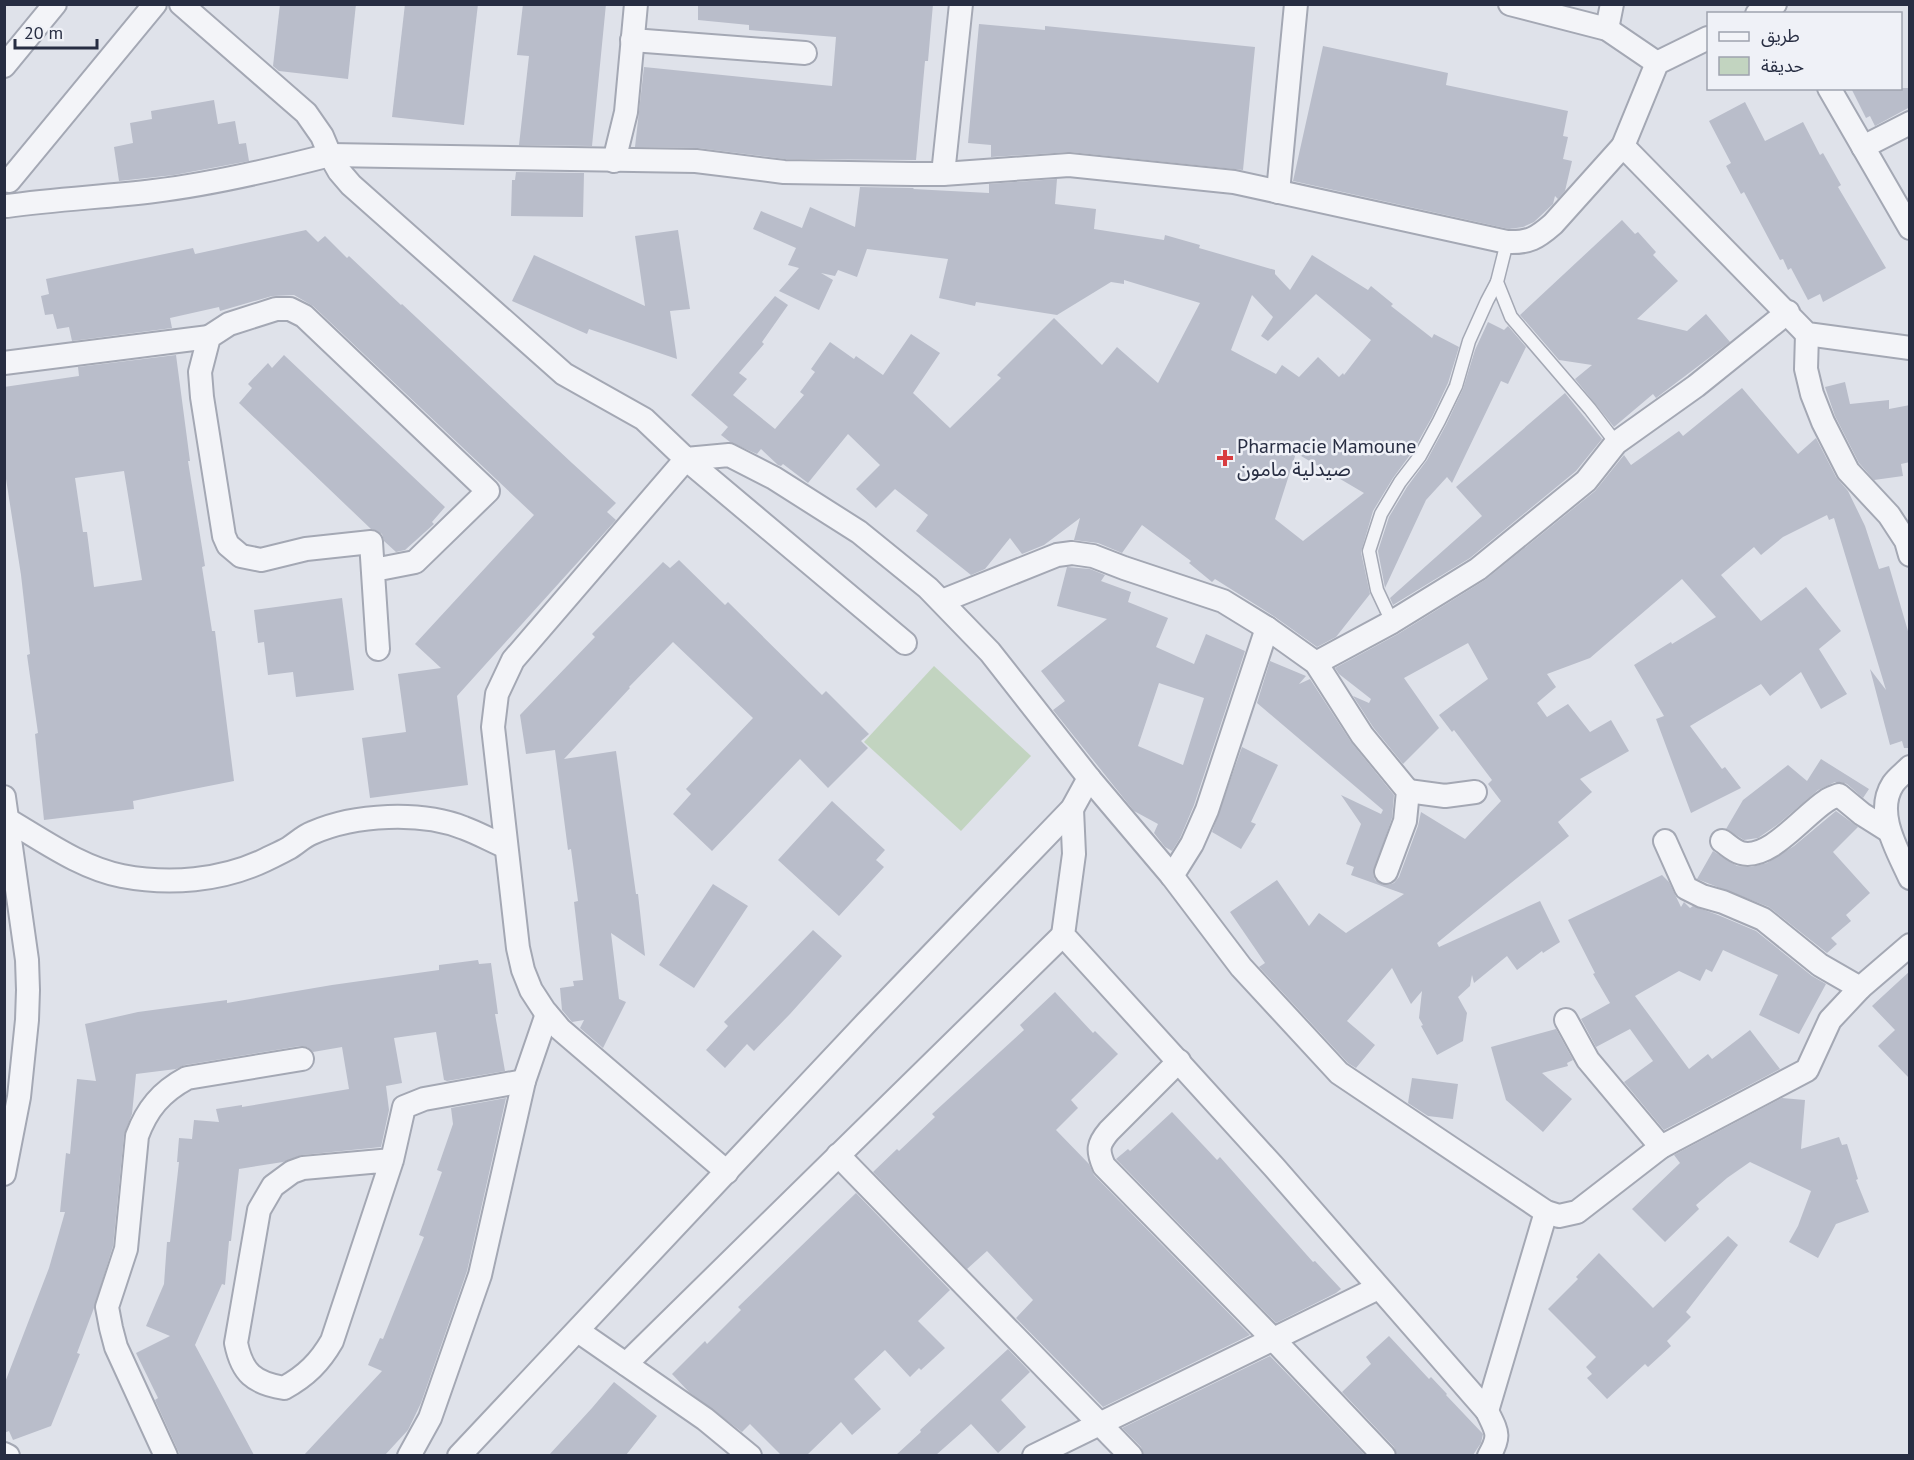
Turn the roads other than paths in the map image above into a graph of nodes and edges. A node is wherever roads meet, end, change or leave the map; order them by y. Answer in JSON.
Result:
{"nodes":[{"id":1,"x":54,"y":4,"type":"edge"},
{"id":2,"x":155,"y":4,"type":"edge"},
{"id":3,"x":181,"y":4,"type":"edge"},
{"id":4,"x":636,"y":4,"type":"edge"},
{"id":5,"x":961,"y":4,"type":"edge"},
{"id":6,"x":1296,"y":4,"type":"edge"},
{"id":7,"x":1510,"y":4,"type":"edge"},
{"id":8,"x":1612,"y":4,"type":"edge"},
{"id":9,"x":1778,"y":4,"type":"edge"},
{"id":10,"x":1761,"y":12,"type":"edge"},
{"id":11,"x":1607,"y":29,"type":"junction"},
{"id":12,"x":1707,"y":38,"type":"edge"},
{"id":13,"x":632,"y":40,"type":"junction"},
{"id":14,"x":805,"y":53,"type":"dead end"},
{"id":15,"x":1657,"y":63,"type":"junction"},
{"id":16,"x":4,"y":66,"type":"edge"},
{"id":17,"x":1830,"y":90,"type":"edge"},
{"id":18,"x":1910,"y":123,"type":"edge"},
{"id":19,"x":1623,"y":146,"type":"junction"},
{"id":20,"x":1863,"y":147,"type":"junction"},
{"id":21,"x":330,"y":155,"type":"junction"},
{"id":22,"x":614,"y":160,"type":"junction"},
{"id":23,"x":7,"y":174,"type":"edge"},
{"id":24,"x":943,"y":174,"type":"junction"},
{"id":25,"x":1278,"y":192,"type":"junction"},
{"id":26,"x":6,"y":208,"type":"edge"},
{"id":27,"x":1910,"y":228,"type":"edge"},
{"id":28,"x":1507,"y":242,"type":"junction"},
{"id":29,"x":1497,"y":282,"type":"junction"},
{"id":30,"x":1788,"y":312,"type":"junction"},
{"id":31,"x":1807,"y":334,"type":"junction"},
{"id":32,"x":208,"y":337,"type":"junction"},
{"id":33,"x":1910,"y":348,"type":"edge"},
{"id":34,"x":4,"y":363,"type":"edge"},
{"id":35,"x":1616,"y":443,"type":"junction"},
{"id":36,"x":686,"y":459,"type":"junction"},
{"id":37,"x":1910,"y":555,"type":"edge"},
{"id":38,"x":374,"y":570,"type":"junction"},
{"id":39,"x":942,"y":602,"type":"junction"},
{"id":40,"x":1392,"y":622,"type":"junction"},
{"id":41,"x":1267,"y":628,"type":"junction"},
{"id":42,"x":905,"y":643,"type":"dead end"},
{"id":43,"x":378,"y":649,"type":"dead end"},
{"id":44,"x":1316,"y":663,"type":"junction"},
{"id":45,"x":1910,"y":767,"type":"edge"},
{"id":46,"x":1089,"y":778,"type":"junction"},
{"id":47,"x":1408,"y":791,"type":"junction"},
{"id":48,"x":1475,"y":792,"type":"dead end"},
{"id":49,"x":4,"y":797,"type":"edge"},
{"id":50,"x":1072,"y":809,"type":"junction"},
{"id":51,"x":8,"y":820,"type":"junction"},
{"id":52,"x":1889,"y":831,"type":"junction"},
{"id":53,"x":1665,"y":841,"type":"dead end"},
{"id":54,"x":1722,"y":841,"type":"dead end"},
{"id":55,"x":506,"y":847,"type":"junction"},
{"id":56,"x":1386,"y":872,"type":"dead end"},
{"id":57,"x":1172,"y":876,"type":"junction"},
{"id":58,"x":1910,"y":878,"type":"edge"},
{"id":59,"x":1063,"y":935,"type":"junction"},
{"id":60,"x":1910,"y":945,"type":"edge"},
{"id":61,"x":1860,"y":988,"type":"junction"},
{"id":62,"x":547,"y":1014,"type":"junction"},
{"id":63,"x":1566,"y":1020,"type":"dead end"},
{"id":64,"x":302,"y":1059,"type":"dead end"},
{"id":65,"x":1179,"y":1061,"type":"junction"},
{"id":66,"x":524,"y":1081,"type":"junction"},
{"id":67,"x":1660,"y":1147,"type":"junction"},
{"id":68,"x":838,"y":1155,"type":"junction"},
{"id":69,"x":392,"y":1160,"type":"junction"},
{"id":70,"x":727,"y":1172,"type":"junction"},
{"id":71,"x":4,"y":1174,"type":"edge"},
{"id":72,"x":1546,"y":1212,"type":"junction"},
{"id":73,"x":1378,"y":1288,"type":"junction"},
{"id":74,"x":578,"y":1331,"type":"junction"},
{"id":75,"x":1275,"y":1340,"type":"junction"},
{"id":76,"x":626,"y":1364,"type":"junction"},
{"id":77,"x":1487,"y":1411,"type":"junction"},
{"id":78,"x":1099,"y":1424,"type":"junction"},
{"id":79,"x":166,"y":1455,"type":"edge"},
{"id":80,"x":409,"y":1455,"type":"edge"},
{"id":81,"x":459,"y":1455,"type":"edge"},
{"id":82,"x":750,"y":1455,"type":"edge"},
{"id":83,"x":1034,"y":1455,"type":"edge"},
{"id":84,"x":1131,"y":1455,"type":"edge"},
{"id":85,"x":1384,"y":1455,"type":"edge"},
{"id":86,"x":1489,"y":1455,"type":"edge"}],
"edges":[{"from":1,"to":16,"type":"street"},
{"from":2,"to":23,"type":"street"},
{"from":3,"to":21,"type":"street"},
{"from":4,"to":13,"type":"street"},
{"from":5,"to":24,"type":"street"},
{"from":6,"to":25,"type":"street"},
{"from":7,"to":11,"type":"street"},
{"from":8,"to":11,"type":"street"},
{"from":9,"to":10,"type":"street"},
{"from":11,"to":15,"type":"street"},
{"from":12,"to":15,"type":"street"},
{"from":13,"to":14,"type":"street"},
{"from":13,"to":22,"type":"street"},
{"from":15,"to":19,"type":"street"},
{"from":17,"to":20,"type":"street"},
{"from":18,"to":20,"type":"street"},
{"from":19,"to":28,"type":"street"},
{"from":19,"to":30,"type":"street"},
{"from":20,"to":27,"type":"street"},
{"from":21,"to":22,"type":"street"},
{"from":21,"to":26,"type":"street"},
{"from":21,"to":36,"type":"street"},
{"from":22,"to":24,"type":"street"},
{"from":23,"to":26,"type":"street"},
{"from":24,"to":25,"type":"street"},
{"from":25,"to":28,"type":"street"},
{"from":28,"to":29,"type":"lane"},
{"from":29,"to":35,"type":"lane"},
{"from":29,"to":40,"type":"lane"},
{"from":30,"to":31,"type":"street"},
{"from":30,"to":35,"type":"street"},
{"from":31,"to":33,"type":"street"},
{"from":31,"to":37,"type":"street"},
{"from":32,"to":34,"type":"street"},
{"from":32,"to":38,"type":"street"},
{"from":32,"to":38,"type":"street"},
{"from":35,"to":40,"type":"street"},
{"from":36,"to":39,"type":"street"},
{"from":36,"to":42,"type":"street"},
{"from":36,"to":55,"type":"street"},
{"from":38,"to":43,"type":"street"},
{"from":39,"to":41,"type":"street"},
{"from":39,"to":46,"type":"street"},
{"from":40,"to":44,"type":"street"},
{"from":41,"to":44,"type":"street"},
{"from":41,"to":57,"type":"street"},
{"from":44,"to":47,"type":"street"},
{"from":45,"to":52,"type":"street"},
{"from":46,"to":50,"type":"street"},
{"from":46,"to":57,"type":"street"},
{"from":47,"to":48,"type":"street"},
{"from":47,"to":56,"type":"street"},
{"from":49,"to":51,"type":"street"},
{"from":50,"to":59,"type":"street"},
{"from":50,"to":70,"type":"street"},
{"from":51,"to":55,"type":"street"},
{"from":51,"to":71,"type":"street"},
{"from":52,"to":54,"type":"street"},
{"from":52,"to":58,"type":"street"},
{"from":53,"to":61,"type":"street"},
{"from":55,"to":62,"type":"street"},
{"from":57,"to":72,"type":"street"},
{"from":59,"to":65,"type":"street"},
{"from":59,"to":68,"type":"street"},
{"from":60,"to":61,"type":"street"},
{"from":61,"to":67,"type":"street"},
{"from":62,"to":66,"type":"street"},
{"from":62,"to":70,"type":"street"},
{"from":63,"to":67,"type":"street"},
{"from":64,"to":79,"type":"street"},
{"from":65,"to":73,"type":"street"},
{"from":65,"to":75,"type":"street"},
{"from":66,"to":69,"type":"street"},
{"from":66,"to":80,"type":"street"},
{"from":67,"to":72,"type":"street"},
{"from":68,"to":76,"type":"street"},
{"from":68,"to":78,"type":"street"},
{"from":69,"to":69,"type":"street"},
{"from":70,"to":74,"type":"street"},
{"from":72,"to":77,"type":"street"},
{"from":73,"to":75,"type":"street"},
{"from":73,"to":77,"type":"street"},
{"from":74,"to":76,"type":"street"},
{"from":74,"to":81,"type":"street"},
{"from":75,"to":78,"type":"street"},
{"from":75,"to":85,"type":"street"},
{"from":76,"to":82,"type":"street"},
{"from":77,"to":86,"type":"street"},
{"from":78,"to":83,"type":"street"},
{"from":78,"to":84,"type":"street"}]}
